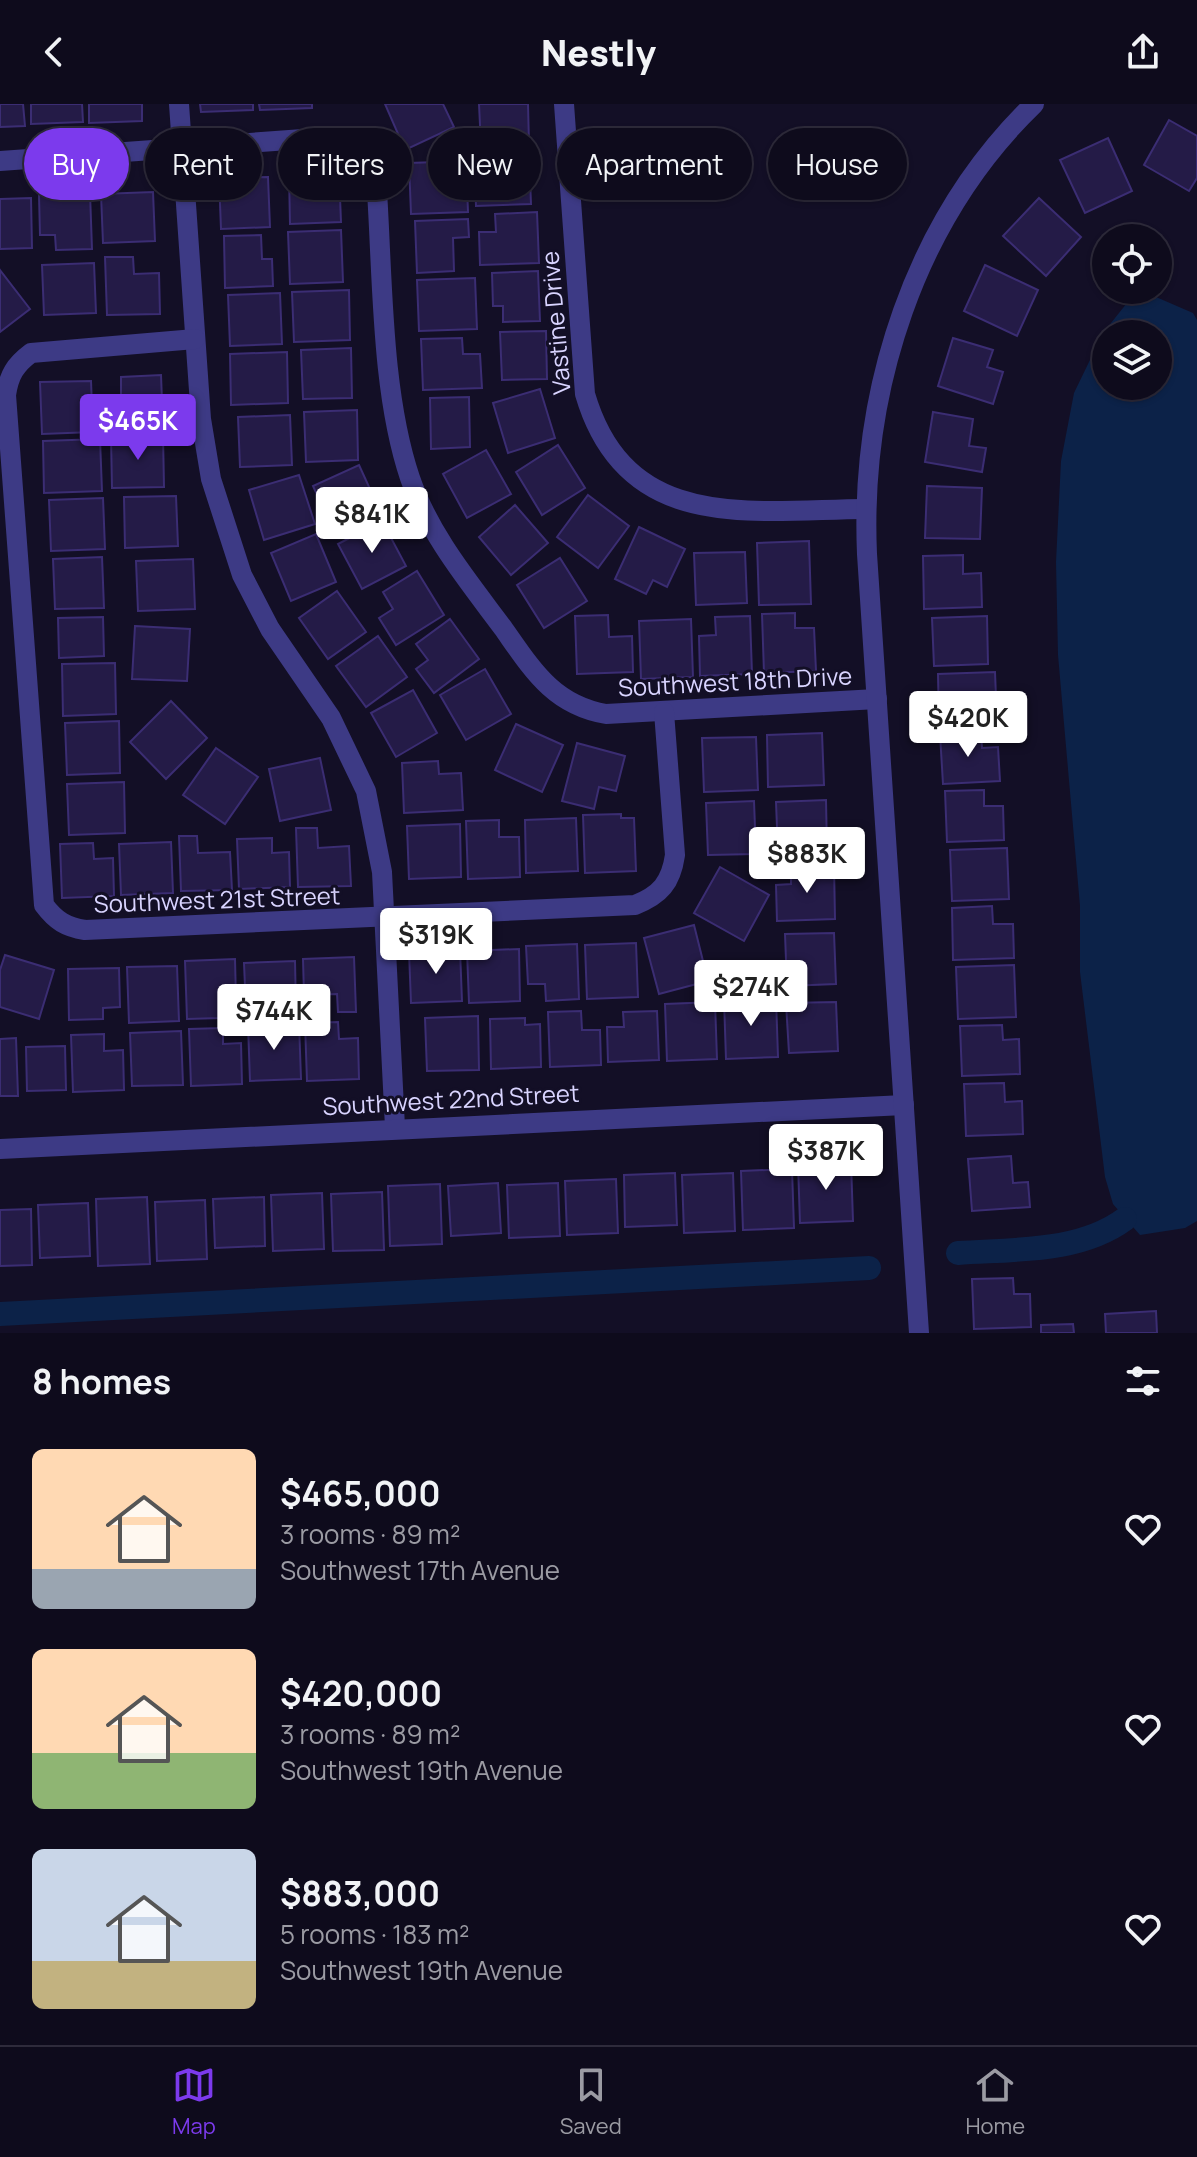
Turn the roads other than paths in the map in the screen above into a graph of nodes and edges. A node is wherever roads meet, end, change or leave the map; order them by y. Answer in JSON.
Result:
{"nodes":[{"id":1,"x":179,"y":104,"type":"edge"},
{"id":2,"x":564,"y":104,"type":"edge"},
{"id":3,"x":1034,"y":104,"type":"edge"},
{"id":4,"x":181,"y":128,"type":"edge"},
{"id":5,"x":262,"y":142,"type":"edge"},
{"id":6,"x":145,"y":150,"type":"edge"},
{"id":7,"x":0,"y":161,"type":"edge"},
{"id":8,"x":186,"y":200,"type":"edge"},
{"id":9,"x":195,"y":339,"type":"junction"},
{"id":10,"x":865,"y":509,"type":"junction"},
{"id":11,"x":877,"y":699,"type":"junction"},
{"id":12,"x":664,"y":712,"type":"junction"},
{"id":13,"x":384,"y":919,"type":"junction"},
{"id":14,"x":904,"y":1105,"type":"junction"},
{"id":15,"x":395,"y":1127,"type":"junction"},
{"id":16,"x":0,"y":1149,"type":"edge"},
{"id":17,"x":919,"y":1333,"type":"edge"}],
"edges":[{"from":1,"to":4,"type":"street"},
{"from":2,"to":10,"type":"street","name":"Vastine Drive"},
{"from":3,"to":10,"type":"street"},
{"from":5,"to":12,"type":"street","name":"Southwest 18th Drive"},
{"from":6,"to":7,"type":"street","name":"Southwest 18th Drive"},
{"from":8,"to":9,"type":"street"},
{"from":9,"to":13,"type":"street"},
{"from":9,"to":13,"type":"street","name":"Southwest 21st Street"},
{"from":10,"to":11,"type":"street"},
{"from":11,"to":12,"type":"street","name":"Southwest 18th Drive"},
{"from":11,"to":14,"type":"street"},
{"from":12,"to":13,"type":"street","name":"Southwest 21st Street"},
{"from":13,"to":15,"type":"street"},
{"from":14,"to":15,"type":"street","name":"Southwest 22nd Street"},
{"from":14,"to":17,"type":"street"},
{"from":15,"to":16,"type":"street","name":"Southwest 22nd Street"}]}
